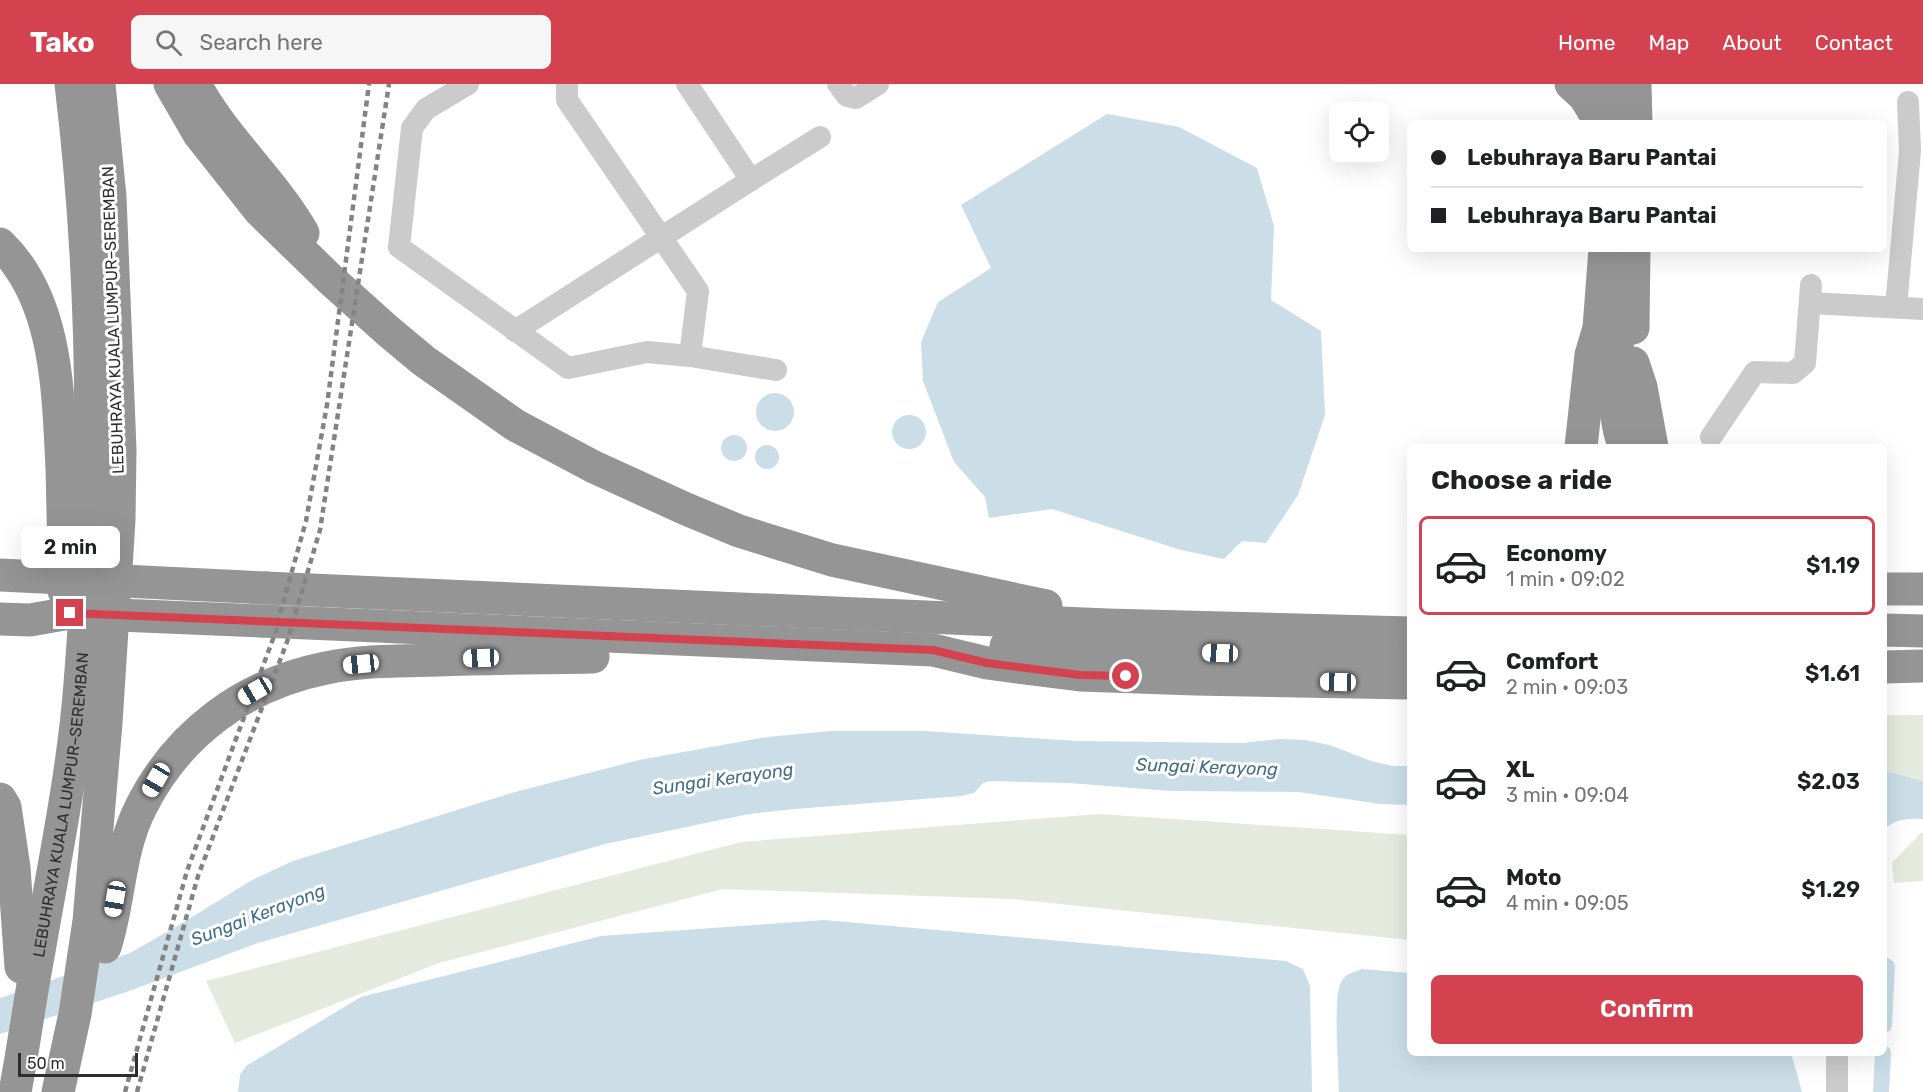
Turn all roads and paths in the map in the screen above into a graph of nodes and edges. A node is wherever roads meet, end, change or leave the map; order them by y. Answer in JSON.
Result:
{"nodes":[{"id":1,"x":71,"y":84,"type":"edge"},
{"id":2,"x":170,"y":84,"type":"edge"},
{"id":3,"x":195,"y":84,"type":"edge"},
{"id":4,"x":468,"y":84,"type":"edge"},
{"id":5,"x":567,"y":84,"type":"edge"},
{"id":6,"x":687,"y":84,"type":"edge"},
{"id":7,"x":838,"y":84,"type":"edge"},
{"id":8,"x":878,"y":84,"type":"edge"},
{"id":9,"x":1571,"y":84,"type":"edge"},
{"id":10,"x":103,"y":90,"type":"edge"},
{"id":11,"x":1617,"y":96,"type":"edge"},
{"id":12,"x":1908,"y":102,"type":"dead end"},
{"id":13,"x":1634,"y":120,"type":"edge"},
{"id":14,"x":820,"y":137,"type":"dead end"},
{"id":15,"x":1917,"y":151,"type":"edge"},
{"id":16,"x":751,"y":180,"type":"junction"},
{"id":17,"x":661,"y":237,"type":"junction"},
{"id":18,"x":1913,"y":243,"type":"edge"},
{"id":19,"x":0,"y":244,"type":"edge"},
{"id":20,"x":1605,"y":252,"type":"edge"},
{"id":21,"x":1626,"y":252,"type":"edge"},
{"id":22,"x":1634,"y":252,"type":"edge"},
{"id":23,"x":330,"y":279,"type":"junction"},
{"id":24,"x":1896,"y":307,"type":"junction"},
{"id":25,"x":1923,"y":309,"type":"edge"},
{"id":26,"x":1599,"y":328,"type":"junction"},
{"id":27,"x":515,"y":332,"type":"junction"},
{"id":28,"x":690,"y":356,"type":"junction"},
{"id":29,"x":1633,"y":363,"type":"junction"},
{"id":30,"x":776,"y":370,"type":"dead end"},
{"id":31,"x":1712,"y":437,"type":"dead end"},
{"id":32,"x":1581,"y":444,"type":"edge"},
{"id":33,"x":1608,"y":444,"type":"edge"},
{"id":34,"x":1624,"y":444,"type":"edge"},
{"id":35,"x":1632,"y":444,"type":"edge"},
{"id":36,"x":1652,"y":444,"type":"edge"},
{"id":37,"x":89,"y":517,"type":"junction"},
{"id":38,"x":0,"y":575,"type":"edge"},
{"id":39,"x":1887,"y":589,"type":"edge"},
{"id":40,"x":1923,"y":589,"type":"edge"},
{"id":41,"x":0,"y":602,"type":"edge"},
{"id":42,"x":70,"y":613,"type":"junction"},
{"id":43,"x":1407,"y":618,"type":"edge"},
{"id":44,"x":0,"y":619,"type":"edge"},
{"id":45,"x":1107,"y":625,"type":"junction"},
{"id":46,"x":1887,"y":630,"type":"edge"},
{"id":47,"x":1363,"y":631,"type":"junction"},
{"id":48,"x":1923,"y":631,"type":"edge"},
{"id":49,"x":1407,"y":633,"type":"edge"},
{"id":50,"x":716,"y":640,"type":"junction"},
{"id":51,"x":1887,"y":643,"type":"edge"},
{"id":52,"x":1923,"y":643,"type":"edge"},
{"id":53,"x":933,"y":650,"type":"junction"},
{"id":54,"x":1407,"y":659,"type":"edge"},
{"id":55,"x":1923,"y":666,"type":"edge"},
{"id":56,"x":1887,"y":667,"type":"edge"},
{"id":57,"x":64,"y":668,"type":"junction"},
{"id":58,"x":1407,"y":683,"type":"edge"},
{"id":59,"x":1923,"y":687,"type":"edge"},
{"id":60,"x":1887,"y":688,"type":"edge"},
{"id":61,"x":0,"y":799,"type":"edge"},
{"id":62,"x":99,"y":925,"type":"junction"},
{"id":63,"x":27,"y":963,"type":"junction"},
{"id":64,"x":84,"y":1001,"type":"junction"},
{"id":65,"x":1837,"y":1056,"type":"edge"},
{"id":66,"x":10,"y":1069,"type":"edge"},
{"id":67,"x":58,"y":1092,"type":"edge"},
{"id":68,"x":75,"y":1092,"type":"edge"},
{"id":69,"x":1837,"y":1092,"type":"edge"}],
"edges":[{"from":1,"to":37,"type":"highway","name":"LEBUHRAYA KUALA LUMPUR–SEREMBAN"},
{"from":2,"to":23,"type":"highway"},
{"from":3,"to":23,"type":"highway"},
{"from":4,"to":27,"type":"lane"},
{"from":5,"to":17,"type":"lane"},
{"from":6,"to":16,"type":"lane"},
{"from":7,"to":8,"type":"lane"},
{"from":9,"to":11,"type":"highway"},
{"from":10,"to":62,"type":"highway","name":"LEBUHRAYA KUALA LUMPUR–SEREMBAN"},
{"from":11,"to":13,"type":"highway"},
{"from":12,"to":15,"type":"lane"},
{"from":14,"to":16,"type":"lane"},
{"from":15,"to":18,"type":"lane"},
{"from":16,"to":17,"type":"lane"},
{"from":17,"to":27,"type":"lane"},
{"from":17,"to":28,"type":"lane"},
{"from":18,"to":24,"type":"lane"},
{"from":19,"to":57,"type":"highway"},
{"from":20,"to":26,"type":"highway"},
{"from":21,"to":34,"type":"highway"},
{"from":22,"to":29,"type":"highway"},
{"from":23,"to":45,"type":"highway"},
{"from":24,"to":25,"type":"lane"},
{"from":24,"to":31,"type":"lane"},
{"from":26,"to":32,"type":"highway"},
{"from":26,"to":33,"type":"highway"},
{"from":27,"to":28,"type":"lane"},
{"from":28,"to":30,"type":"lane"},
{"from":29,"to":35,"type":"highway"},
{"from":29,"to":36,"type":"highway"},
{"from":37,"to":57,"type":"highway"},
{"from":37,"to":63,"type":"highway","name":"LEBUHRAYA KUALA LUMPUR–SEREMBAN"},
{"from":38,"to":45,"type":"highway","bridge":true},
{"from":39,"to":40,"type":"highway"},
{"from":41,"to":42,"type":"highway"},
{"from":42,"to":44,"type":"highway","bridge":true},
{"from":42,"to":50,"type":"highway","bridge":true},
{"from":43,"to":47,"type":"highway"},
{"from":45,"to":47,"type":"highway"},
{"from":46,"to":48,"type":"highway"},
{"from":47,"to":49,"type":"highway"},
{"from":50,"to":53,"type":"highway"},
{"from":50,"to":62,"type":"highway"},
{"from":51,"to":52,"type":"highway"},
{"from":53,"to":54,"type":"highway"},
{"from":53,"to":58,"type":"highway"},
{"from":55,"to":56,"type":"highway"},
{"from":57,"to":63,"type":"highway"},
{"from":59,"to":60,"type":"highway"},
{"from":61,"to":63,"type":"highway"},
{"from":62,"to":64,"type":"highway","name":"LEBUHRAYA KUALA LUMPUR–SEREMBAN"},
{"from":63,"to":66,"type":"highway","name":"LEBUHRAYA KUALA LUMPUR–SEREMBAN"},
{"from":64,"to":67,"type":"highway","name":"LEBUHRAYA KUALA LUMPUR–SEREMBAN"},
{"from":64,"to":68,"type":"highway"},
{"from":65,"to":69,"type":"lane"}]}
